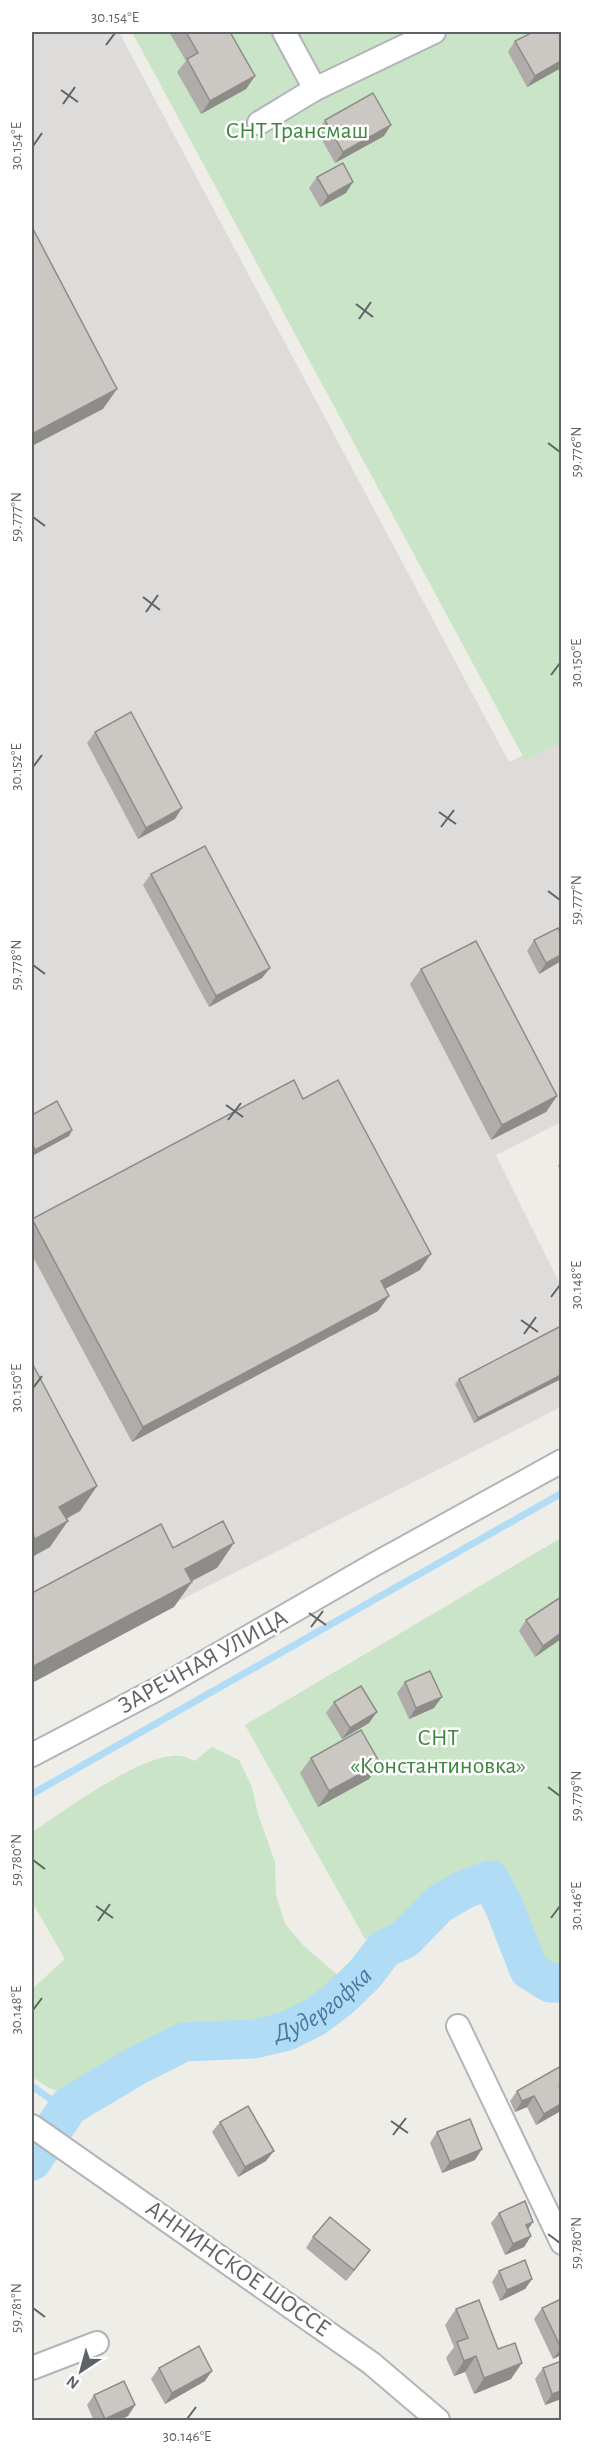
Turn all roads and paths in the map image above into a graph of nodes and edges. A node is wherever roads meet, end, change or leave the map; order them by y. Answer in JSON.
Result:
{"nodes":[{"id":1,"x":284,"y":32,"type":"edge"},
{"id":2,"x":434,"y":32,"type":"edge"},
{"id":3,"x":315,"y":89,"type":"junction"},
{"id":4,"x":260,"y":123,"type":"dead end"},
{"id":5,"x":561,"y":1461,"type":"edge"},
{"id":6,"x":32,"y":1755,"type":"edge"},
{"id":7,"x":458,"y":2026,"type":"dead end"},
{"id":8,"x":32,"y":2126,"type":"edge"},
{"id":9,"x":561,"y":2243,"type":"edge"},
{"id":10,"x":97,"y":2343,"type":"dead end"},
{"id":11,"x":32,"y":2368,"type":"edge"},
{"id":12,"x":438,"y":2421,"type":"edge"}],
"edges":[{"from":1,"to":3,"type":"street"},
{"from":2,"to":3,"type":"street"},
{"from":3,"to":4,"type":"street"},
{"from":5,"to":6,"type":"street","name":"ЗАРЕЧНАЯ УЛИЦА"},
{"from":7,"to":9,"type":"street"},
{"from":8,"to":12,"type":"street","name":"АННИНСКОЕ ШОССЕ"},
{"from":10,"to":11,"type":"street"}]}
